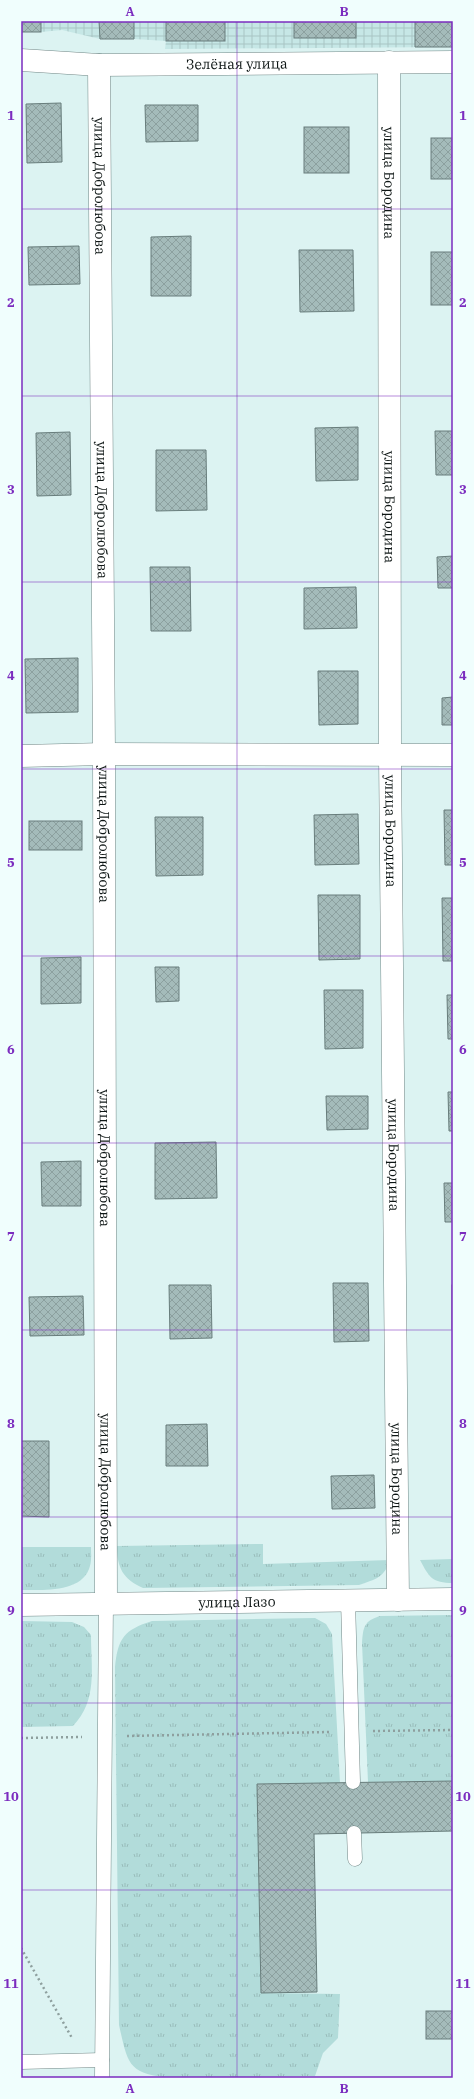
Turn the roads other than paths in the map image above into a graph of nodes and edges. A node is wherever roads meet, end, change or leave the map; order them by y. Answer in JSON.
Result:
{"nodes":[{"id":1,"x":21,"y":60,"type":"edge"},
{"id":2,"x":390,"y":62,"type":"junction"},
{"id":3,"x":453,"y":62,"type":"edge"},
{"id":4,"x":99,"y":64,"type":"junction"},
{"id":5,"x":104,"y":754,"type":"junction"},
{"id":6,"x":390,"y":755,"type":"junction"},
{"id":7,"x":453,"y":755,"type":"edge"},
{"id":8,"x":21,"y":756,"type":"edge"},
{"id":9,"x":453,"y":1599,"type":"edge"},
{"id":10,"x":348,"y":1600,"type":"junction"},
{"id":11,"x":398,"y":1600,"type":"junction"},
{"id":12,"x":106,"y":1604,"type":"junction"},
{"id":13,"x":21,"y":1605,"type":"edge"},
{"id":14,"x":353,"y":1782,"type":"dead end"},
{"id":15,"x":354,"y":1833,"type":"dead end"},
{"id":16,"x":355,"y":1859,"type":"dead end"},
{"id":17,"x":102,"y":2060,"type":"junction"},
{"id":18,"x":21,"y":2062,"type":"edge"},
{"id":19,"x":102,"y":2078,"type":"edge"}],
"edges":[{"from":1,"to":4,"type":"street","name":"Зелёная улица"},
{"from":2,"to":3,"type":"street","name":"Зелёная улица"},
{"from":2,"to":4,"type":"street","name":"Зелёная улица"},
{"from":2,"to":6,"type":"street","name":"улица Бородина"},
{"from":4,"to":5,"type":"street","name":"улица Добролюбова"},
{"from":5,"to":6,"type":"street"},
{"from":5,"to":8,"type":"street"},
{"from":5,"to":12,"type":"street","name":"улица Добролюбова"},
{"from":6,"to":7,"type":"street"},
{"from":6,"to":11,"type":"street","name":"улица Бородина"},
{"from":9,"to":11,"type":"street","name":"улица Лазо"},
{"from":10,"to":11,"type":"street","name":"улица Лазо"},
{"from":10,"to":12,"type":"street","name":"улица Лазо"},
{"from":10,"to":14,"type":"lane"},
{"from":12,"to":13,"type":"street","name":"улица Лазо"},
{"from":12,"to":17,"type":"lane"},
{"from":15,"to":16,"type":"lane"},
{"from":17,"to":18,"type":"lane"},
{"from":17,"to":19,"type":"lane"}]}
